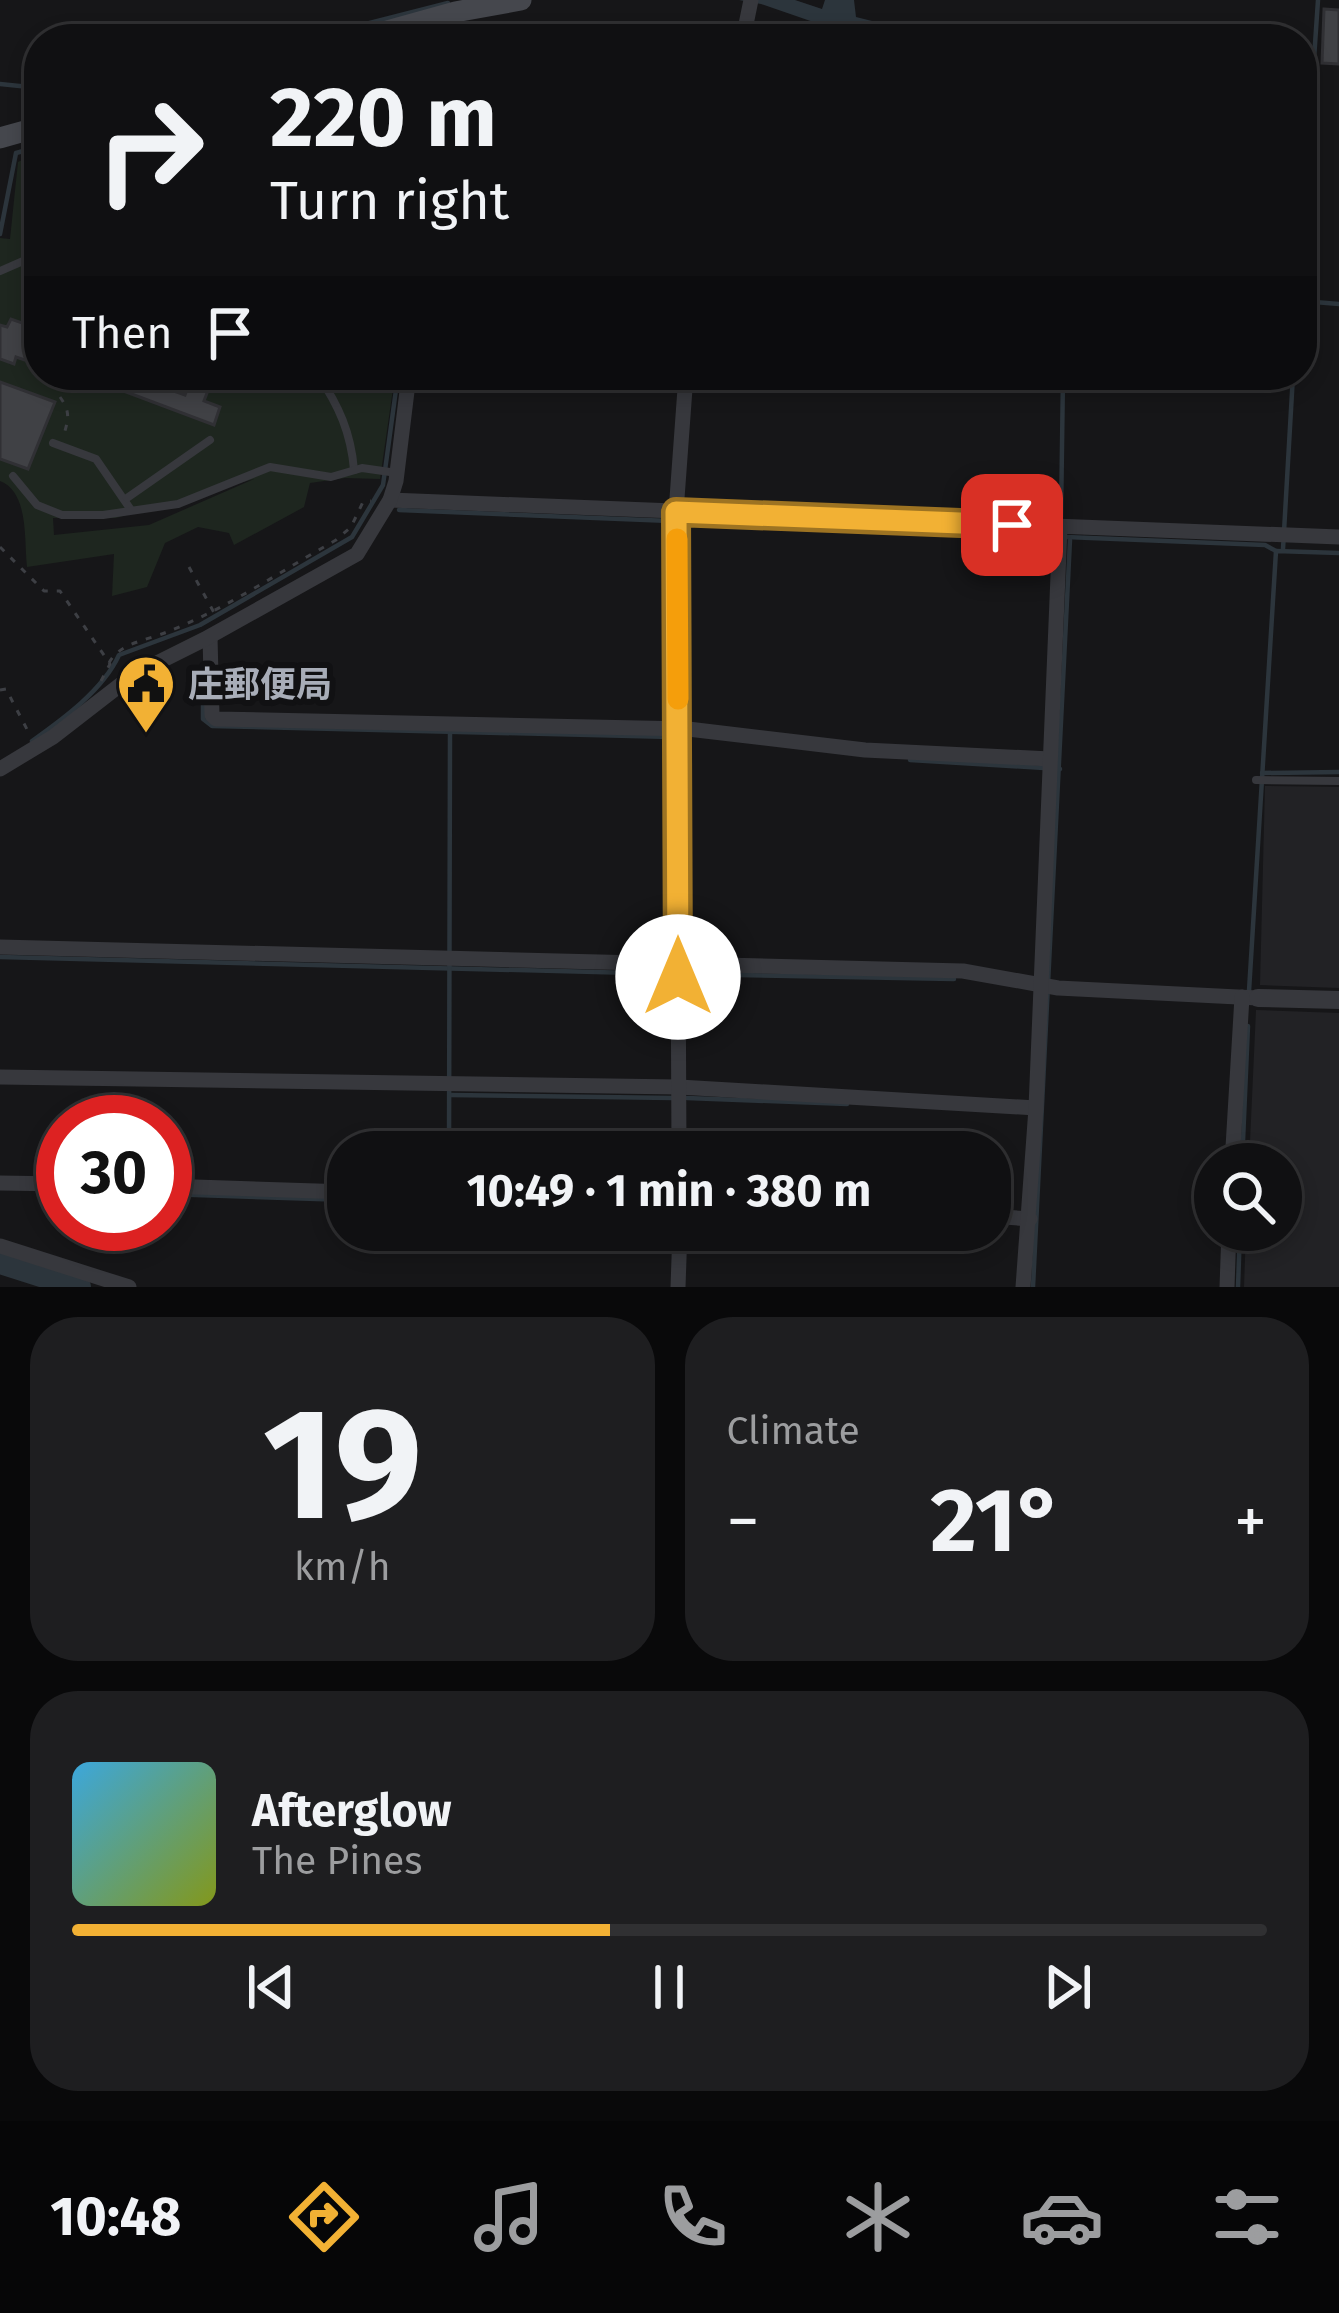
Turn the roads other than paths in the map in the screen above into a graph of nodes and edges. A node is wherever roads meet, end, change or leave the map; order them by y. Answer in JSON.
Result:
{"nodes":[{"id":1,"x":521,"y":0,"type":"edge"},
{"id":2,"x":454,"y":12,"type":"junction"},
{"id":3,"x":411,"y":24,"type":"edge"},
{"id":4,"x":453,"y":24,"type":"edge"},
{"id":5,"x":328,"y":390,"type":"edge"},
{"id":6,"x":406,"y":390,"type":"edge"},
{"id":7,"x":685,"y":390,"type":"edge"},
{"id":8,"x":210,"y":440,"type":"dead end"},
{"id":9,"x":57,"y":444,"type":"road end"},
{"id":10,"x":354,"y":470,"type":"junction"},
{"id":11,"x":389,"y":472,"type":"junction"},
{"id":12,"x":13,"y":476,"type":"dead end"},
{"id":13,"x":127,"y":499,"type":"junction"},
{"id":14,"x":390,"y":500,"type":"junction"},
{"id":15,"x":131,"y":510,"type":"junction"},
{"id":16,"x":676,"y":519,"type":"junction"},
{"id":17,"x":1060,"y":534,"type":"junction"},
{"id":18,"x":1339,"y":537,"type":"edge"},
{"id":19,"x":205,"y":639,"type":"junction"},
{"id":20,"x":678,"y":734,"type":"junction"},
{"id":21,"x":1050,"y":765,"type":"junction"},
{"id":22,"x":0,"y":769,"type":"edge"},
{"id":23,"x":1260,"y":780,"type":"dead end"},
{"id":24,"x":1339,"y":781,"type":"edge"},
{"id":25,"x":0,"y":947,"type":"edge"},
{"id":26,"x":678,"y":970,"type":"junction"},
{"id":27,"x":1048,"y":986,"type":"junction"},
{"id":28,"x":1249,"y":997,"type":"junction"},
{"id":29,"x":1339,"y":1000,"type":"edge"},
{"id":30,"x":0,"y":1077,"type":"edge"},
{"id":31,"x":679,"y":1087,"type":"junction"},
{"id":32,"x":1036,"y":1108,"type":"junction"},
{"id":33,"x":679,"y":1131,"type":"edge"},
{"id":34,"x":1234,"y":1143,"type":"edge"},
{"id":35,"x":0,"y":1183,"type":"edge"},
{"id":36,"x":36,"y":1184,"type":"edge"},
{"id":37,"x":192,"y":1187,"type":"edge"},
{"id":38,"x":327,"y":1191,"type":"edge"},
{"id":39,"x":1011,"y":1220,"type":"edge"},
{"id":40,"x":1030,"y":1223,"type":"junction"},
{"id":41,"x":0,"y":1246,"type":"edge"},
{"id":42,"x":679,"y":1251,"type":"edge"},
{"id":43,"x":1229,"y":1251,"type":"edge"},
{"id":44,"x":129,"y":1287,"type":"edge"},
{"id":45,"x":678,"y":1287,"type":"edge"},
{"id":46,"x":1023,"y":1287,"type":"edge"},
{"id":47,"x":1228,"y":1287,"type":"edge"}],
"edges":[{"from":1,"to":2,"type":"main road"},
{"from":2,"to":3,"type":"main road"},
{"from":2,"to":4,"type":"street"},
{"from":5,"to":10,"type":"lane"},
{"from":6,"to":11,"type":"street"},
{"from":7,"to":16,"type":"street"},
{"from":8,"to":13,"type":"lane"},
{"from":9,"to":13,"type":"lane"},
{"from":10,"to":11,"type":"lane"},
{"from":10,"to":15,"type":"lane"},
{"from":11,"to":14,"type":"street"},
{"from":12,"to":15,"type":"lane"},
{"from":13,"to":15,"type":"lane"},
{"from":14,"to":16,"type":"street"},
{"from":14,"to":19,"type":"street"},
{"from":16,"to":17,"type":"street"},
{"from":16,"to":20,"type":"street"},
{"from":17,"to":18,"type":"street"},
{"from":17,"to":21,"type":"street"},
{"from":19,"to":20,"type":"street"},
{"from":19,"to":22,"type":"street"},
{"from":20,"to":21,"type":"street"},
{"from":20,"to":26,"type":"street"},
{"from":21,"to":27,"type":"street"},
{"from":23,"to":24,"type":"lane"},
{"from":25,"to":26,"type":"street"},
{"from":26,"to":27,"type":"street"},
{"from":26,"to":31,"type":"street"},
{"from":27,"to":28,"type":"street"},
{"from":27,"to":32,"type":"street"},
{"from":28,"to":29,"type":"street"},
{"from":28,"to":34,"type":"street"},
{"from":30,"to":31,"type":"street"},
{"from":31,"to":32,"type":"street"},
{"from":31,"to":33,"type":"street"},
{"from":32,"to":40,"type":"street"},
{"from":35,"to":36,"type":"street"},
{"from":37,"to":38,"type":"street"},
{"from":39,"to":40,"type":"street"},
{"from":40,"to":46,"type":"street"},
{"from":41,"to":44,"type":"street"},
{"from":42,"to":45,"type":"street"},
{"from":43,"to":47,"type":"street"}]}
